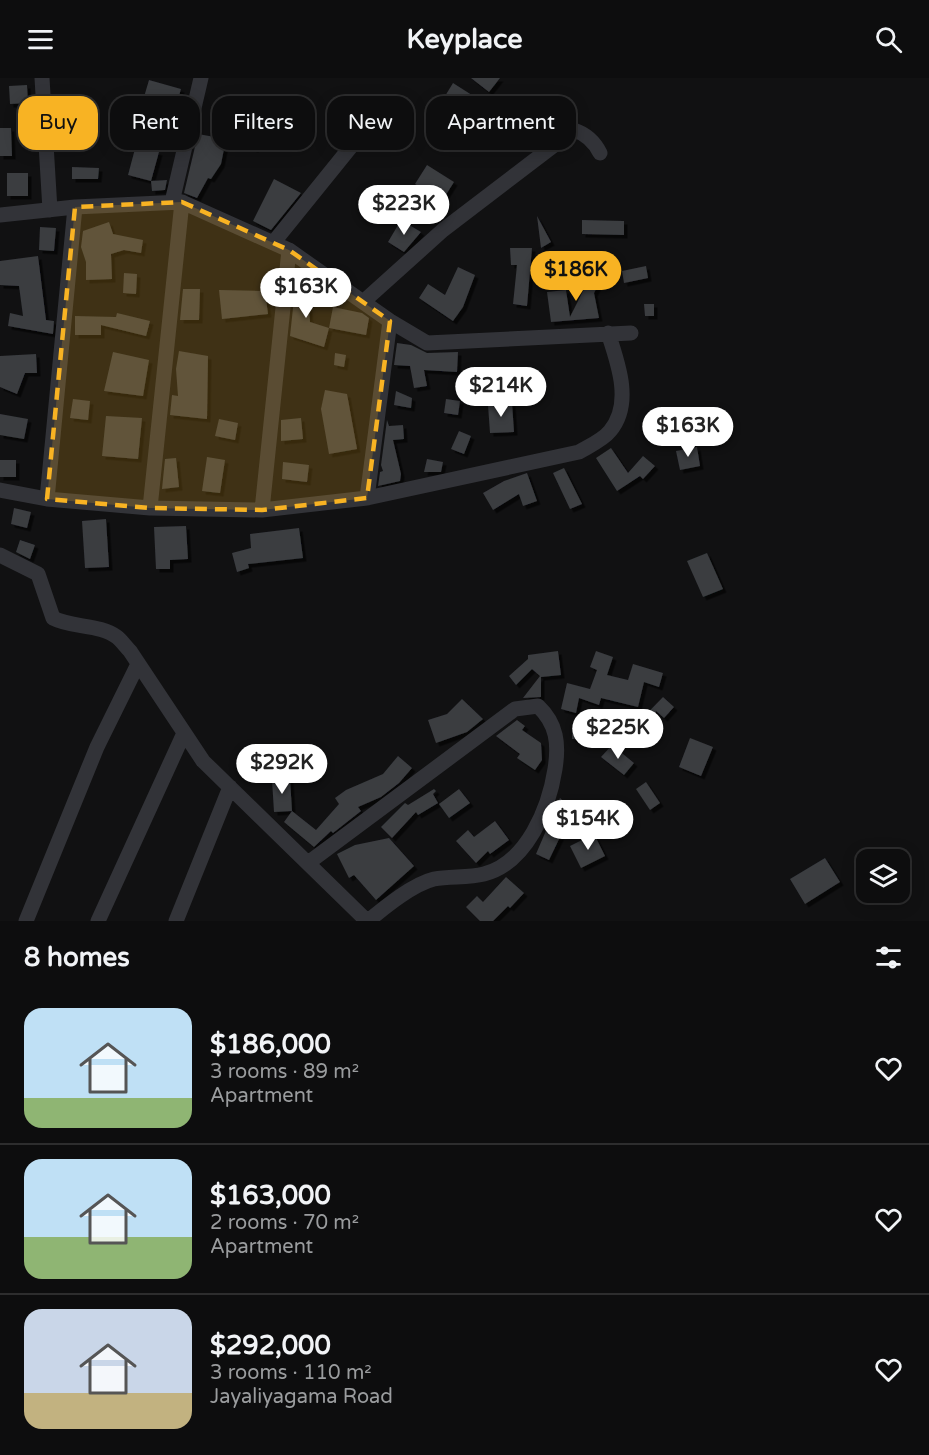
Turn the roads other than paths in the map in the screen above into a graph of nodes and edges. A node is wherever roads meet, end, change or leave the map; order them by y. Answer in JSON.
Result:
{"nodes":[{"id":1,"x":42,"y":78,"type":"edge"},
{"id":2,"x":201,"y":78,"type":"edge"},
{"id":3,"x":347,"y":150,"type":"edge"},
{"id":4,"x":600,"y":153,"type":"dead end"},
{"id":5,"x":177,"y":202,"type":"junction"},
{"id":6,"x":75,"y":207,"type":"junction"},
{"id":7,"x":50,"y":210,"type":"junction"},
{"id":8,"x":0,"y":215,"type":"edge"},
{"id":9,"x":273,"y":243,"type":"junction"},
{"id":10,"x":289,"y":250,"type":"junction"},
{"id":11,"x":363,"y":302,"type":"junction"},
{"id":12,"x":390,"y":321,"type":"junction"},
{"id":13,"x":608,"y":333,"type":"junction"},
{"id":14,"x":631,"y":333,"type":"dead end"},
{"id":15,"x":0,"y":490,"type":"edge"},
{"id":16,"x":367,"y":498,"type":"junction"},
{"id":17,"x":47,"y":499,"type":"junction"},
{"id":18,"x":150,"y":508,"type":"junction"},
{"id":19,"x":261,"y":510,"type":"junction"},
{"id":20,"x":0,"y":555,"type":"edge"},
{"id":21,"x":138,"y":664,"type":"junction"},
{"id":22,"x":184,"y":733,"type":"junction"},
{"id":23,"x":230,"y":788,"type":"junction"},
{"id":24,"x":308,"y":863,"type":"junction"},
{"id":25,"x":26,"y":921,"type":"edge"},
{"id":26,"x":98,"y":921,"type":"edge"},
{"id":27,"x":176,"y":921,"type":"edge"},
{"id":28,"x":368,"y":921,"type":"edge"}],
"edges":[{"from":1,"to":7,"type":"street"},
{"from":2,"to":5,"type":"street"},
{"from":3,"to":9,"type":"street"},
{"from":4,"to":11,"type":"street"},
{"from":5,"to":6,"type":"street"},
{"from":5,"to":9,"type":"street"},
{"from":5,"to":18,"type":"street"},
{"from":6,"to":7,"type":"street"},
{"from":6,"to":17,"type":"street"},
{"from":7,"to":8,"type":"street"},
{"from":9,"to":10,"type":"street"},
{"from":10,"to":11,"type":"street"},
{"from":10,"to":19,"type":"street"},
{"from":11,"to":12,"type":"street"},
{"from":12,"to":13,"type":"street"},
{"from":12,"to":16,"type":"street"},
{"from":13,"to":14,"type":"street"},
{"from":13,"to":16,"type":"street"},
{"from":15,"to":17,"type":"street"},
{"from":16,"to":19,"type":"street"},
{"from":17,"to":18,"type":"street"},
{"from":18,"to":19,"type":"street"},
{"from":20,"to":21,"type":"street"},
{"from":21,"to":22,"type":"street"},
{"from":21,"to":25,"type":"street"},
{"from":22,"to":23,"type":"street"},
{"from":22,"to":26,"type":"street"},
{"from":23,"to":24,"type":"street"},
{"from":23,"to":27,"type":"street"},
{"from":24,"to":28,"type":"street"},
{"from":24,"to":28,"type":"street"}]}
